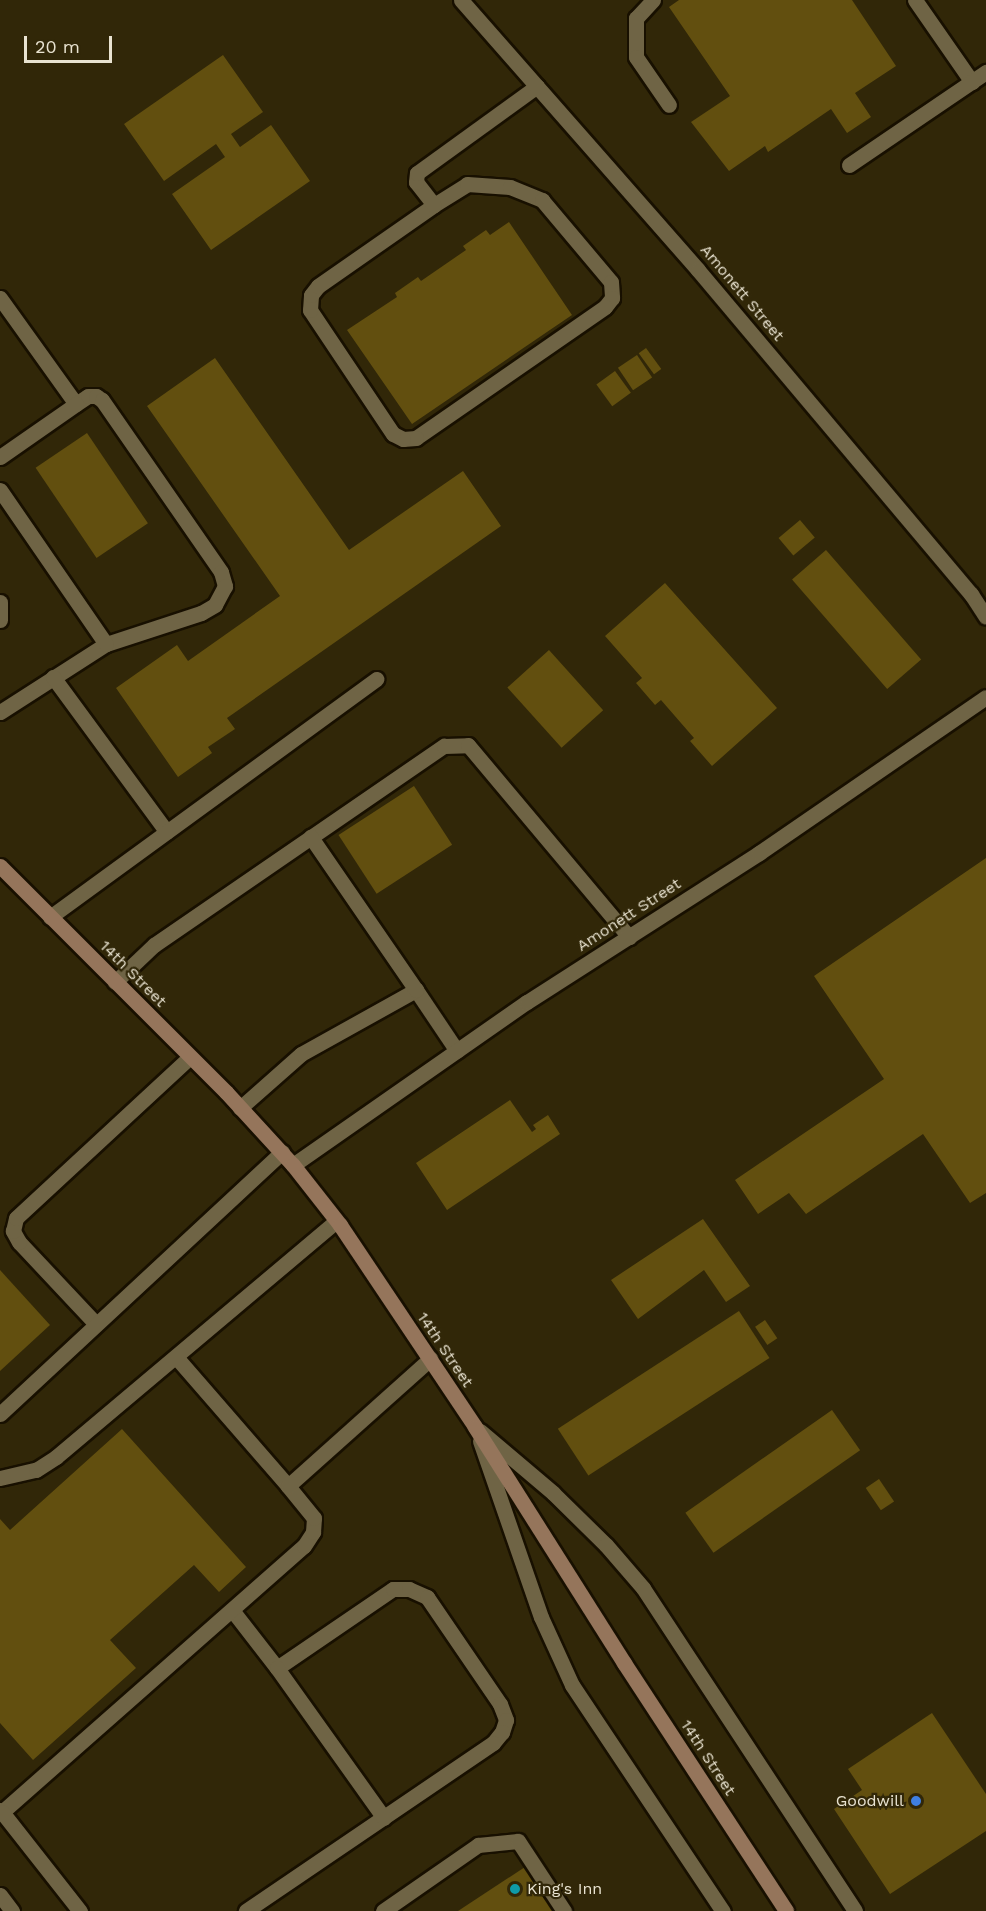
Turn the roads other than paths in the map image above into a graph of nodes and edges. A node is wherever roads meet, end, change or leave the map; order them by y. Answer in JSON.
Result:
{"nodes":[{"id":1,"x":461,"y":0,"type":"edge"},
{"id":2,"x":653,"y":0,"type":"edge"},
{"id":3,"x":915,"y":0,"type":"edge"},
{"id":4,"x":986,"y":72,"type":"edge"},
{"id":5,"x":972,"y":82,"type":"junction"},
{"id":6,"x":537,"y":86,"type":"junction"},
{"id":7,"x":669,"y":105,"type":"dead end"},
{"id":8,"x":849,"y":165,"type":"dead end"},
{"id":9,"x":434,"y":205,"type":"junction"},
{"id":10,"x":0,"y":298,"type":"edge"},
{"id":11,"x":76,"y":404,"type":"junction"},
{"id":12,"x":0,"y":457,"type":"edge"},
{"id":13,"x":0,"y":490,"type":"edge"},
{"id":14,"x":0,"y":603,"type":"edge"},
{"id":15,"x":986,"y":617,"type":"edge"},
{"id":16,"x":0,"y":620,"type":"edge"},
{"id":17,"x":106,"y":644,"type":"junction"},
{"id":18,"x":53,"y":677,"type":"junction"},
{"id":19,"x":376,"y":679,"type":"dead end"},
{"id":20,"x":986,"y":697,"type":"edge"},
{"id":21,"x":0,"y":712,"type":"edge"},
{"id":22,"x":167,"y":832,"type":"junction"},
{"id":23,"x":310,"y":837,"type":"junction"},
{"id":24,"x":0,"y":866,"type":"edge"},
{"id":25,"x":50,"y":917,"type":"junction"},
{"id":26,"x":629,"y":937,"type":"junction"},
{"id":27,"x":116,"y":982,"type":"junction"},
{"id":28,"x":416,"y":990,"type":"junction"},
{"id":29,"x":457,"y":1051,"type":"junction"},
{"id":30,"x":190,"y":1057,"type":"junction"},
{"id":31,"x":240,"y":1108,"type":"junction"},
{"id":32,"x":282,"y":1152,"type":"junction"},
{"id":33,"x":293,"y":1165,"type":"junction"},
{"id":34,"x":336,"y":1221,"type":"junction"},
{"id":35,"x":96,"y":1324,"type":"junction"},
{"id":36,"x":176,"y":1357,"type":"junction"},
{"id":37,"x":430,"y":1359,"type":"junction"},
{"id":38,"x":0,"y":1414,"type":"edge"},
{"id":39,"x":475,"y":1427,"type":"junction"},
{"id":40,"x":0,"y":1478,"type":"edge"},
{"id":41,"x":288,"y":1486,"type":"junction"},
{"id":42,"x":232,"y":1610,"type":"junction"},
{"id":43,"x":277,"y":1668,"type":"junction"},
{"id":44,"x":1,"y":1811,"type":"edge"},
{"id":45,"x":384,"y":1818,"type":"junction"},
{"id":46,"x":0,"y":1895,"type":"edge"},
{"id":47,"x":12,"y":1911,"type":"edge"},
{"id":48,"x":80,"y":1911,"type":"edge"},
{"id":49,"x":246,"y":1911,"type":"edge"},
{"id":50,"x":383,"y":1911,"type":"edge"},
{"id":51,"x":564,"y":1911,"type":"edge"},
{"id":52,"x":723,"y":1911,"type":"edge"},
{"id":53,"x":786,"y":1911,"type":"edge"},
{"id":54,"x":855,"y":1911,"type":"edge"}],
"edges":[{"from":1,"to":6,"type":"street","name":"Amonett Street"},
{"from":2,"to":7,"type":"street"},
{"from":3,"to":5,"type":"street"},
{"from":4,"to":5,"type":"street"},
{"from":5,"to":8,"type":"street"},
{"from":6,"to":9,"type":"street"},
{"from":6,"to":15,"type":"street","name":"Amonett Street"},
{"from":9,"to":9,"type":"street"},
{"from":10,"to":11,"type":"street"},
{"from":11,"to":12,"type":"street"},
{"from":11,"to":17,"type":"street"},
{"from":13,"to":17,"type":"street"},
{"from":14,"to":16,"type":"street"},
{"from":17,"to":18,"type":"street"},
{"from":18,"to":21,"type":"street"},
{"from":18,"to":22,"type":"street"},
{"from":19,"to":22,"type":"street"},
{"from":20,"to":26,"type":"street","name":"Amonett Street"},
{"from":22,"to":25,"type":"street"},
{"from":23,"to":26,"type":"street"},
{"from":23,"to":27,"type":"street"},
{"from":23,"to":28,"type":"street"},
{"from":24,"to":25,"type":"street","name":"14th Street"},
{"from":25,"to":27,"type":"street","name":"14th Street"},
{"from":26,"to":29,"type":"street","name":"Amonett Street"},
{"from":27,"to":30,"type":"street","name":"14th Street"},
{"from":28,"to":29,"type":"street"},
{"from":28,"to":31,"type":"street"},
{"from":29,"to":33,"type":"street","name":"Amonett Street"},
{"from":30,"to":31,"type":"street","name":"14th Street"},
{"from":30,"to":35,"type":"street"},
{"from":31,"to":32,"type":"street","name":"14th Street"},
{"from":32,"to":33,"type":"street","name":"14th Street"},
{"from":32,"to":35,"type":"street"},
{"from":33,"to":34,"type":"street","name":"14th Street"},
{"from":34,"to":36,"type":"street"},
{"from":34,"to":37,"type":"street","name":"14th Street"},
{"from":35,"to":38,"type":"street"},
{"from":36,"to":40,"type":"street"},
{"from":36,"to":41,"type":"street"},
{"from":37,"to":39,"type":"street","name":"14th Street"},
{"from":37,"to":41,"type":"street"},
{"from":39,"to":52,"type":"street"},
{"from":39,"to":53,"type":"street","name":"14th Street"},
{"from":39,"to":54,"type":"street"},
{"from":41,"to":42,"type":"street"},
{"from":42,"to":43,"type":"street"},
{"from":42,"to":44,"type":"street"},
{"from":43,"to":45,"type":"street"},
{"from":43,"to":45,"type":"street"},
{"from":44,"to":48,"type":"street"},
{"from":45,"to":49,"type":"street"},
{"from":46,"to":47,"type":"street"},
{"from":50,"to":51,"type":"street"}]}
